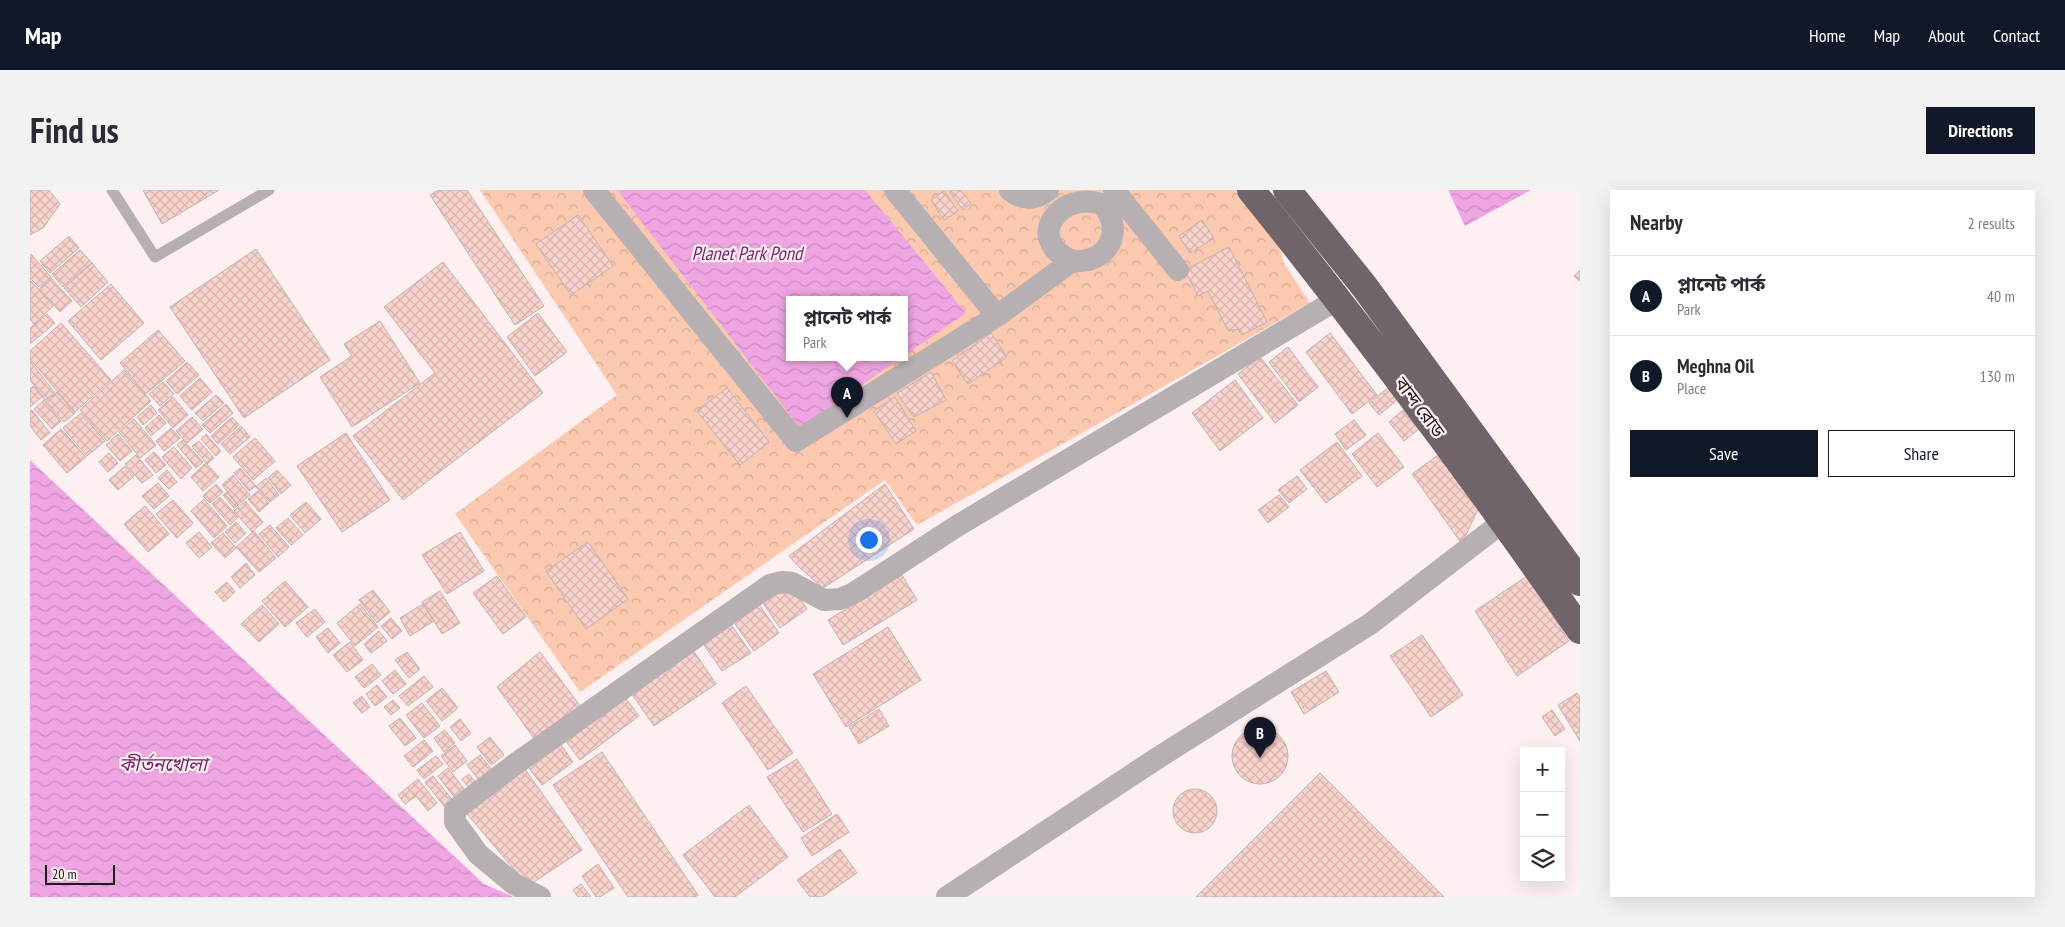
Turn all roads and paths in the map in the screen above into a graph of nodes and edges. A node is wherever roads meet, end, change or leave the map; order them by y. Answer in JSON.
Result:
{"nodes":[{"id":1,"x":112,"y":190,"type":"edge"},
{"id":2,"x":268,"y":190,"type":"edge"},
{"id":3,"x":594,"y":190,"type":"edge"},
{"id":4,"x":895,"y":190,"type":"edge"},
{"id":5,"x":1010,"y":190,"type":"edge"},
{"id":6,"x":1114,"y":190,"type":"edge"},
{"id":7,"x":1251,"y":190,"type":"edge"},
{"id":8,"x":1287,"y":190,"type":"edge"},
{"id":9,"x":1040,"y":194,"type":"edge"},
{"id":10,"x":1050,"y":219,"type":"junction"},
{"id":11,"x":1072,"y":261,"type":"junction"},
{"id":12,"x":1178,"y":270,"type":"dead end"},
{"id":13,"x":1338,"y":299,"type":"junction"},
{"id":14,"x":997,"y":316,"type":"junction"},
{"id":15,"x":1504,"y":521,"type":"junction"},
{"id":16,"x":1577,"y":571,"type":"edge"},
{"id":17,"x":1580,"y":630,"type":"edge"},
{"id":18,"x":540,"y":897,"type":"edge"},
{"id":19,"x":947,"y":897,"type":"edge"}],
"edges":[{"from":1,"to":2,"type":"lane"},
{"from":3,"to":14,"type":"street"},
{"from":4,"to":14,"type":"street"},
{"from":5,"to":9,"type":"street"},
{"from":6,"to":12,"type":"street"},
{"from":7,"to":13,"type":"highway","name":"বান্দ রোড"},
{"from":8,"to":16,"type":"highway","name":"বান্দ রোড"},
{"from":9,"to":10,"type":"street"},
{"from":10,"to":11,"type":"street"},
{"from":10,"to":11,"type":"street"},
{"from":11,"to":14,"type":"street"},
{"from":13,"to":15,"type":"highway","name":"বান্দ রোড"},
{"from":13,"to":18,"type":"street"},
{"from":15,"to":17,"type":"highway","name":"বান্দ রোড"},
{"from":15,"to":19,"type":"street"}]}
